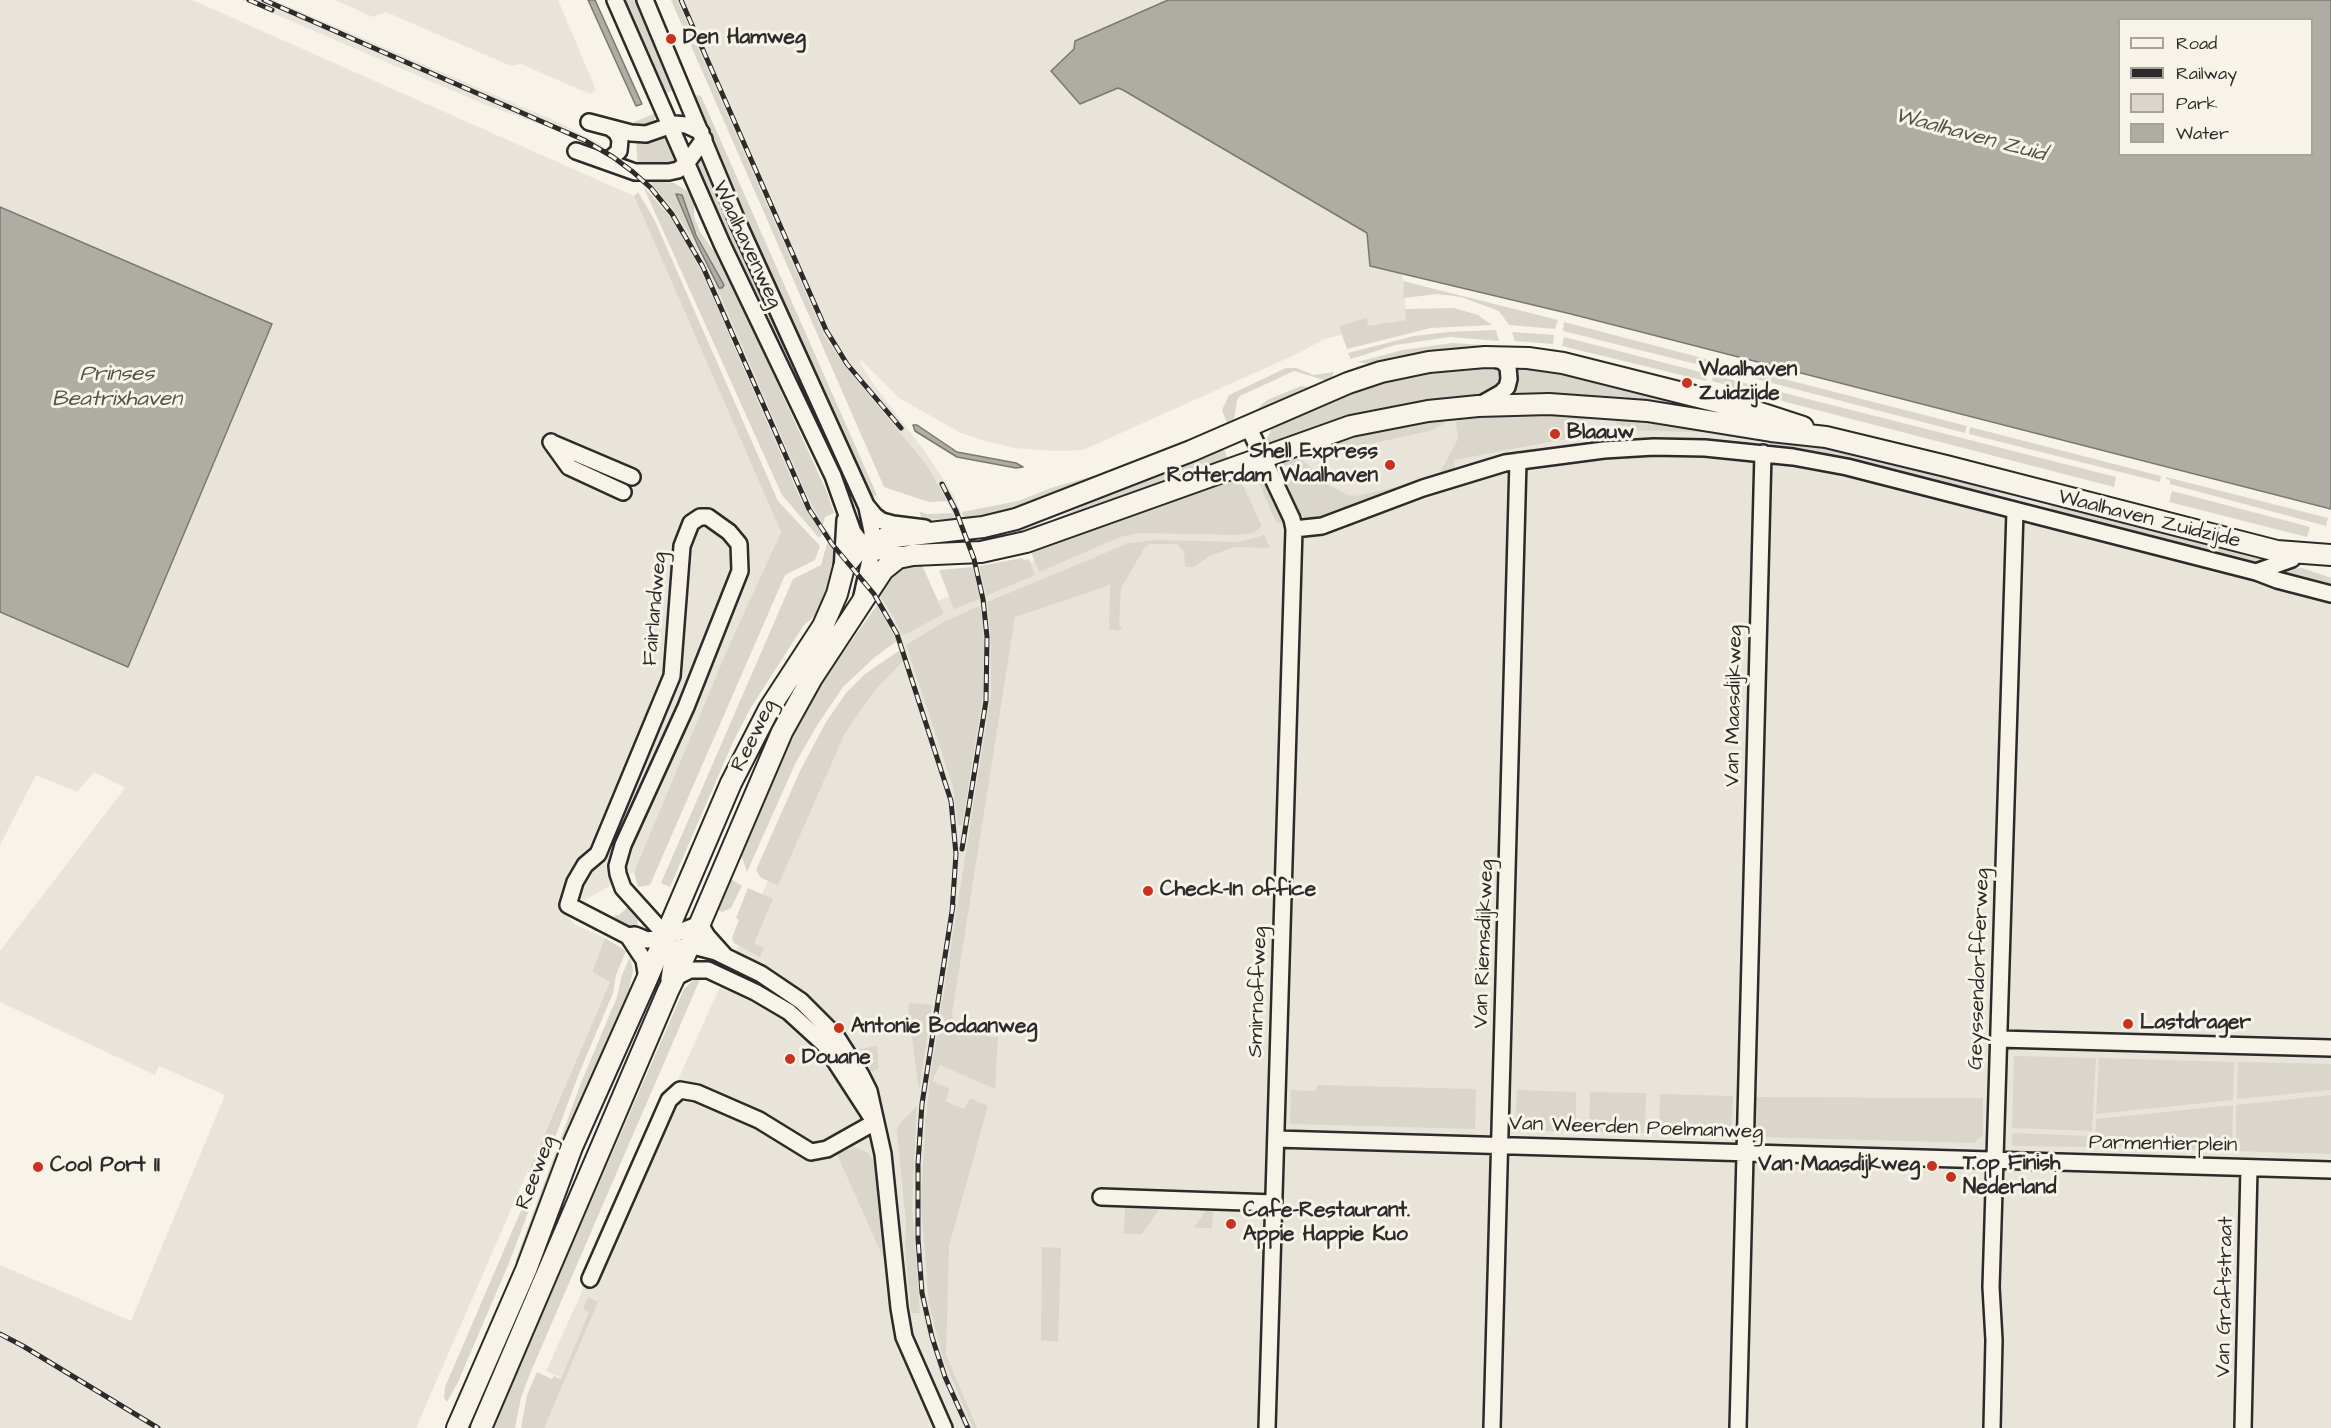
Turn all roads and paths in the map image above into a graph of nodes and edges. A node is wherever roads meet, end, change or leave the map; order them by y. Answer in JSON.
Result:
{"nodes":[{"id":1,"x":615,"y":0,"type":"edge"},
{"id":2,"x":645,"y":0,"type":"edge"},
{"id":3,"x":589,"y":122,"type":"dead end"},
{"id":4,"x":669,"y":125,"type":"junction"},
{"id":5,"x":612,"y":129,"type":"junction"},
{"id":6,"x":702,"y":135,"type":"junction"},
{"id":7,"x":686,"y":164,"type":"junction"},
{"id":8,"x":669,"y":172,"type":"junction"},
{"id":9,"x":697,"y":187,"type":"junction"},
{"id":10,"x":1485,"y":357,"type":"junction"},
{"id":11,"x":1478,"y":406,"type":"junction"},
{"id":12,"x":1248,"y":426,"type":"junction"},
{"id":13,"x":1827,"y":437,"type":"junction"},
{"id":14,"x":1763,"y":453,"type":"junction"},
{"id":15,"x":1262,"y":457,"type":"junction"},
{"id":16,"x":1518,"y":460,"type":"junction"},
{"id":17,"x":632,"y":477,"type":"dead end"},
{"id":18,"x":622,"y":492,"type":"dead end"},
{"id":19,"x":2014,"y":511,"type":"junction"},
{"id":20,"x":870,"y":513,"type":"junction"},
{"id":21,"x":848,"y":525,"type":"junction"},
{"id":22,"x":983,"y":527,"type":"junction"},
{"id":23,"x":1294,"y":529,"type":"junction"},
{"id":24,"x":872,"y":544,"type":"junction"},
{"id":25,"x":2285,"y":555,"type":"junction"},
{"id":26,"x":2331,"y":555,"type":"edge"},
{"id":27,"x":903,"y":558,"type":"junction"},
{"id":28,"x":2331,"y":570,"type":"edge"},
{"id":29,"x":2256,"y":572,"type":"junction"},
{"id":30,"x":841,"y":578,"type":"junction"},
{"id":31,"x":2331,"y":594,"type":"edge"},
{"id":32,"x":858,"y":608,"type":"junction"},
{"id":33,"x":700,"y":924,"type":"junction"},
{"id":34,"x":628,"y":936,"type":"junction"},
{"id":35,"x":668,"y":938,"type":"junction"},
{"id":36,"x":724,"y":955,"type":"junction"},
{"id":37,"x":647,"y":979,"type":"junction"},
{"id":38,"x":671,"y":985,"type":"junction"},
{"id":39,"x":1999,"y":1039,"type":"junction"},
{"id":40,"x":2331,"y":1048,"type":"edge"},
{"id":41,"x":875,"y":1122,"type":"junction"},
{"id":42,"x":1276,"y":1139,"type":"junction"},
{"id":43,"x":1499,"y":1146,"type":"junction"},
{"id":44,"x":1745,"y":1154,"type":"junction"},
{"id":45,"x":1995,"y":1162,"type":"junction"},
{"id":46,"x":2249,"y":1168,"type":"junction"},
{"id":47,"x":2331,"y":1170,"type":"edge"},
{"id":48,"x":1101,"y":1197,"type":"dead end"},
{"id":49,"x":1274,"y":1203,"type":"junction"},
{"id":50,"x":590,"y":1279,"type":"dead end"},
{"id":51,"x":458,"y":1428,"type":"edge"},
{"id":52,"x":481,"y":1428,"type":"edge"},
{"id":53,"x":944,"y":1428,"type":"edge"},
{"id":54,"x":1267,"y":1428,"type":"edge"},
{"id":55,"x":1492,"y":1428,"type":"edge"},
{"id":56,"x":1738,"y":1428,"type":"edge"},
{"id":57,"x":1992,"y":1428,"type":"edge"},
{"id":58,"x":2243,"y":1428,"type":"edge"}],
"edges":[{"from":1,"to":4,"type":"street","name":"Waalhavenweg"},
{"from":2,"to":6,"type":"street","name":"Waalhavenweg"},
{"from":3,"to":5,"type":"street"},
{"from":4,"to":5,"type":"street"},
{"from":4,"to":6,"type":"street"},
{"from":4,"to":7,"type":"street","name":"Waalhavenweg"},
{"from":5,"to":8,"type":"street"},
{"from":6,"to":7,"type":"street"},
{"from":6,"to":20,"type":"street","name":"Waalhavenweg"},
{"from":7,"to":8,"type":"street"},
{"from":7,"to":9,"type":"street","name":"Waalhavenweg"},
{"from":8,"to":9,"type":"street"},
{"from":9,"to":21,"type":"street","name":"Waalhavenweg"},
{"from":10,"to":11,"type":"street","name":"Waalhaven Zuidzijde"},
{"from":10,"to":12,"type":"main road","name":"Waalhaven Zuidzijde"},
{"from":10,"to":13,"type":"main road","name":"Waalhaven Zuidzijde"},
{"from":11,"to":13,"type":"main road","name":"Waalhaven Zuidzijde"},
{"from":11,"to":15,"type":"main road","name":"Waalhaven Zuidzijde"},
{"from":12,"to":15,"type":"street"},
{"from":12,"to":22,"type":"main road","name":"Waalhaven Zuidzijde"},
{"from":13,"to":25,"type":"main road","name":"Waalhaven Zuidzijde"},
{"from":14,"to":16,"type":"street","name":"Waalhaven Zuidzijde"},
{"from":14,"to":19,"type":"street","name":"Waalhaven Zuidzijde"},
{"from":14,"to":44,"type":"street","name":"Van Maasdijkweg"},
{"from":15,"to":23,"type":"street","name":"Smirnoffweg"},
{"from":15,"to":27,"type":"main road","name":"Waalhaven Zuidzijde"},
{"from":16,"to":23,"type":"street","name":"Waalhaven Zuidzijde"},
{"from":16,"to":43,"type":"street","name":"Van Riemsdijkweg"},
{"from":17,"to":18,"type":"street"},
{"from":19,"to":29,"type":"street","name":"Waalhaven Zuidzijde"},
{"from":19,"to":39,"type":"street","name":"Geyssendorfferweg"},
{"from":20,"to":22,"type":"street","name":"Waalhaven Zuidzijde"},
{"from":20,"to":24,"type":"street","name":"Reeweg"},
{"from":21,"to":24,"type":"street"},
{"from":21,"to":30,"type":"street","name":"Reeweg"},
{"from":22,"to":24,"type":"main road","name":"Waalhaven Zuidzijde"},
{"from":23,"to":42,"type":"street","name":"Smirnoffweg"},
{"from":24,"to":27,"type":"street","name":"Waalhaven Zuidzijde"},
{"from":24,"to":30,"type":"main road","name":"Reeweg"},
{"from":24,"to":32,"type":"street","name":"Reeweg"},
{"from":25,"to":26,"type":"main road","name":"Waalhaven Zuidzijde"},
{"from":25,"to":28,"type":"main road","name":"Waalhaven Zuidzijde"},
{"from":25,"to":29,"type":"street","name":"Waalhaven Zuidzijde"},
{"from":27,"to":32,"type":"main road","name":"Reeweg"},
{"from":29,"to":31,"type":"street","name":"Waalhaven Zuidzijde"},
{"from":30,"to":35,"type":"main road","name":"Reeweg"},
{"from":32,"to":33,"type":"main road","name":"Reeweg"},
{"from":33,"to":35,"type":"main road","name":"Reeweg"},
{"from":33,"to":36,"type":"street"},
{"from":34,"to":35,"type":"street"},
{"from":34,"to":35,"type":"street","name":"Fairlandweg"},
{"from":34,"to":37,"type":"street"},
{"from":35,"to":36,"type":"street"},
{"from":35,"to":37,"type":"main road","name":"Reeweg"},
{"from":35,"to":38,"type":"main road","name":"Reeweg"},
{"from":36,"to":41,"type":"street"},
{"from":37,"to":51,"type":"main road","name":"Reeweg"},
{"from":38,"to":41,"type":"street"},
{"from":38,"to":52,"type":"main road","name":"Reeweg"},
{"from":39,"to":40,"type":"street"},
{"from":39,"to":45,"type":"street","name":"Geyssendorfferweg"},
{"from":41,"to":50,"type":"street"},
{"from":41,"to":53,"type":"street"},
{"from":42,"to":43,"type":"street","name":"Van Weerden Poelmanweg"},
{"from":42,"to":49,"type":"street","name":"Smirnoffweg"},
{"from":43,"to":44,"type":"street","name":"Van Weerden Poelmanweg"},
{"from":43,"to":55,"type":"street","name":"Van Riemsdijkweg"},
{"from":44,"to":45,"type":"street","name":"Van Weerden Poelmanweg"},
{"from":44,"to":56,"type":"street","name":"Van Maasdijkweg"},
{"from":45,"to":46,"type":"street","name":"Parmentierplein"},
{"from":45,"to":57,"type":"street","name":"Geyssendorfferweg"},
{"from":46,"to":47,"type":"street","name":"Parmentierplein"},
{"from":46,"to":58,"type":"street","name":"Van Graftstraat"},
{"from":48,"to":49,"type":"street"},
{"from":49,"to":54,"type":"street","name":"Smirnoffweg"}]}
